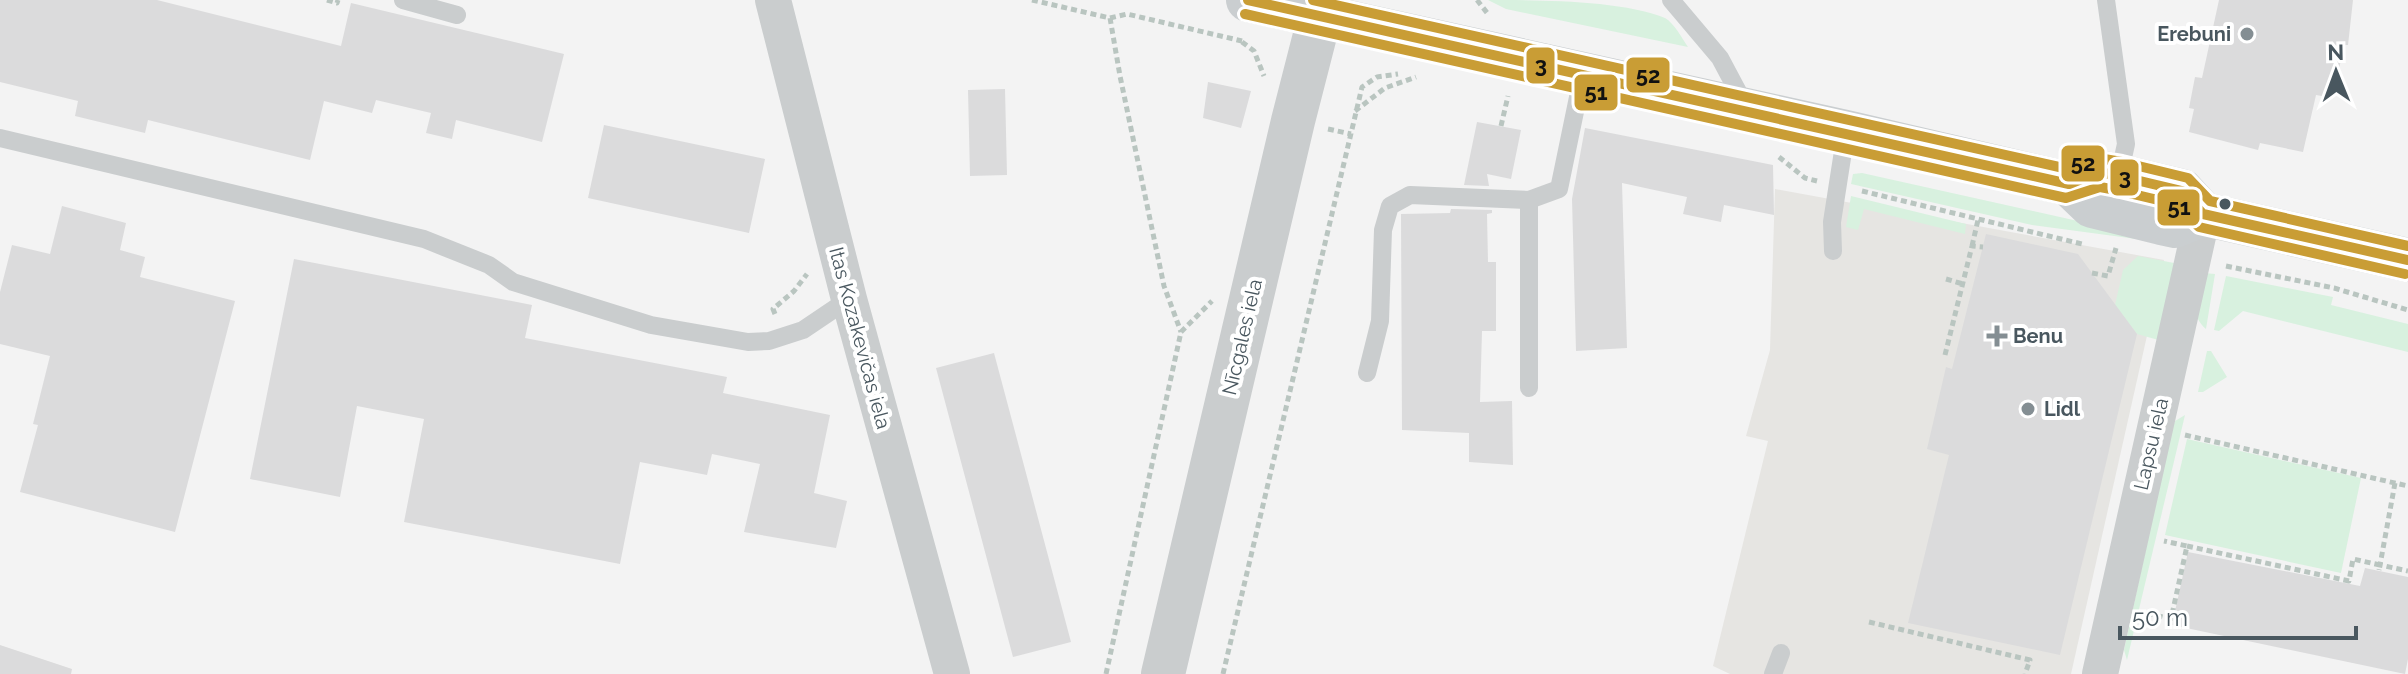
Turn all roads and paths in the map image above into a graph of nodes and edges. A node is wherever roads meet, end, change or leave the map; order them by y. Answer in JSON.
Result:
{"nodes":[{"id":1,"x":327,"y":0,"type":"edge"},
{"id":2,"x":338,"y":0,"type":"edge"},
{"id":3,"x":403,"y":0,"type":"edge"},
{"id":4,"x":773,"y":0,"type":"edge"},
{"id":5,"x":1032,"y":0,"type":"edge"},
{"id":6,"x":1477,"y":0,"type":"edge"},
{"id":7,"x":1671,"y":0,"type":"edge"},
{"id":8,"x":2106,"y":0,"type":"edge"},
{"id":9,"x":1322,"y":8,"type":"edge"},
{"id":10,"x":1488,"y":13,"type":"dead end"},
{"id":11,"x":457,"y":15,"type":"dead end"},
{"id":12,"x":1110,"y":18,"type":"junction"},
{"id":13,"x":1245,"y":23,"type":"edge"},
{"id":14,"x":1583,"y":73,"type":"junction"},
{"id":15,"x":1416,"y":77,"type":"junction"},
{"id":16,"x":1265,"y":80,"type":"dead end"},
{"id":17,"x":1430,"y":80,"type":"dead end"},
{"id":18,"x":1496,"y":94,"type":"dead end"},
{"id":19,"x":1508,"y":96,"type":"junction"},
{"id":20,"x":1521,"y":99,"type":"dead end"},
{"id":21,"x":1355,"y":111,"type":"junction"},
{"id":22,"x":1749,"y":111,"type":"junction"},
{"id":23,"x":1501,"y":126,"type":"dead end"},
{"id":24,"x":1319,"y":127,"type":"dead end"},
{"id":25,"x":1846,"y":132,"type":"junction"},
{"id":26,"x":1351,"y":134,"type":"junction"},
{"id":27,"x":0,"y":138,"type":"edge"},
{"id":28,"x":1765,"y":153,"type":"dead end"},
{"id":29,"x":2119,"y":176,"type":"junction"},
{"id":30,"x":2069,"y":184,"type":"junction"},
{"id":31,"x":1837,"y":185,"type":"junction"},
{"id":32,"x":1529,"y":200,"type":"junction"},
{"id":33,"x":2203,"y":214,"type":"junction"},
{"id":34,"x":1978,"y":220,"type":"junction"},
{"id":35,"x":2089,"y":245,"type":"dead end"},
{"id":36,"x":1972,"y":246,"type":"junction"},
{"id":37,"x":2102,"y":246,"type":"dead end"},
{"id":38,"x":1983,"y":247,"type":"dead end"},
{"id":39,"x":2116,"y":247,"type":"junction"},
{"id":40,"x":2129,"y":248,"type":"dead end"},
{"id":41,"x":1833,"y":251,"type":"dead end"},
{"id":42,"x":2193,"y":259,"type":"junction"},
{"id":43,"x":2408,"y":260,"type":"edge"},
{"id":44,"x":2092,"y":273,"type":"dead end"},
{"id":45,"x":1946,"y":279,"type":"dead end"},
{"id":46,"x":1963,"y":284,"type":"junction"},
{"id":47,"x":849,"y":299,"type":"junction"},
{"id":48,"x":1213,"y":300,"type":"dead end"},
{"id":49,"x":2408,"y":310,"type":"edge"},
{"id":50,"x":1181,"y":332,"type":"junction"},
{"id":51,"x":1945,"y":355,"type":"dead end"},
{"id":52,"x":1367,"y":373,"type":"dead end"},
{"id":53,"x":1529,"y":388,"type":"dead end"},
{"id":54,"x":2184,"y":435,"type":"dead end"},
{"id":55,"x":2395,"y":483,"type":"junction"},
{"id":56,"x":2408,"y":486,"type":"edge"},
{"id":57,"x":2160,"y":540,"type":"dead end"},
{"id":58,"x":2187,"y":546,"type":"junction"},
{"id":59,"x":2380,"y":568,"type":"junction"},
{"id":60,"x":2408,"y":571,"type":"edge"},
{"id":61,"x":2143,"y":612,"type":"dead end"},
{"id":62,"x":1869,"y":622,"type":"dead end"},
{"id":63,"x":1781,"y":653,"type":"dead end"},
{"id":64,"x":952,"y":674,"type":"edge"},
{"id":65,"x":1106,"y":674,"type":"edge"},
{"id":66,"x":1163,"y":674,"type":"edge"},
{"id":67,"x":1223,"y":674,"type":"edge"},
{"id":68,"x":1773,"y":674,"type":"edge"},
{"id":69,"x":2025,"y":674,"type":"edge"},
{"id":70,"x":2102,"y":674,"type":"edge"}],
"edges":[{"from":1,"to":2,"type":"path"},
{"from":3,"to":11,"type":"lane"},
{"from":4,"to":47,"type":"street","name":"Itas Kozakevičas iela"},
{"from":5,"to":12,"type":"path"},
{"from":6,"to":10,"type":"path"},
{"from":7,"to":22,"type":"lane"},
{"from":8,"to":29,"type":"lane"},
{"from":9,"to":13,"type":"main road"},
{"from":9,"to":14,"type":"main road"},
{"from":9,"to":66,"type":"street","name":"Nīcgales iela"},
{"from":12,"to":13,"type":"path"},
{"from":12,"to":50,"type":"path"},
{"from":13,"to":16,"type":"path"},
{"from":14,"to":22,"type":"main road"},
{"from":14,"to":32,"type":"lane"},
{"from":15,"to":17,"type":"path"},
{"from":15,"to":21,"type":"path"},
{"from":15,"to":21,"type":"path"},
{"from":18,"to":19,"type":"path"},
{"from":19,"to":20,"type":"path"},
{"from":19,"to":23,"type":"path"},
{"from":21,"to":26,"type":"path"},
{"from":22,"to":25,"type":"main road"},
{"from":24,"to":26,"type":"path"},
{"from":25,"to":30,"type":"main road"},
{"from":25,"to":31,"type":"lane"},
{"from":26,"to":67,"type":"path"},
{"from":27,"to":47,"type":"lane"},
{"from":28,"to":31,"type":"path"},
{"from":29,"to":30,"type":"main road"},
{"from":29,"to":33,"type":"main road"},
{"from":30,"to":33,"type":"main road"},
{"from":31,"to":34,"type":"path"},
{"from":31,"to":41,"type":"lane"},
{"from":32,"to":52,"type":"lane"},
{"from":32,"to":53,"type":"lane"},
{"from":33,"to":42,"type":"street","name":"Lapsu iela"},
{"from":33,"to":43,"type":"main road"},
{"from":34,"to":35,"type":"path"},
{"from":34,"to":36,"type":"path"},
{"from":36,"to":38,"type":"path"},
{"from":36,"to":46,"type":"path"},
{"from":37,"to":39,"type":"path"},
{"from":39,"to":40,"type":"path"},
{"from":39,"to":44,"type":"path"},
{"from":42,"to":49,"type":"path"},
{"from":42,"to":70,"type":"street","name":"Lapsu iela"},
{"from":45,"to":46,"type":"path"},
{"from":46,"to":51,"type":"path"},
{"from":47,"to":64,"type":"street","name":"Itas Kozakevičas iela"},
{"from":48,"to":50,"type":"path"},
{"from":50,"to":65,"type":"path"},
{"from":54,"to":55,"type":"path"},
{"from":55,"to":56,"type":"path"},
{"from":55,"to":59,"type":"path"},
{"from":57,"to":58,"type":"path"},
{"from":58,"to":59,"type":"path"},
{"from":58,"to":61,"type":"path"},
{"from":59,"to":60,"type":"path"},
{"from":62,"to":69,"type":"path"},
{"from":63,"to":68,"type":"lane"}]}
